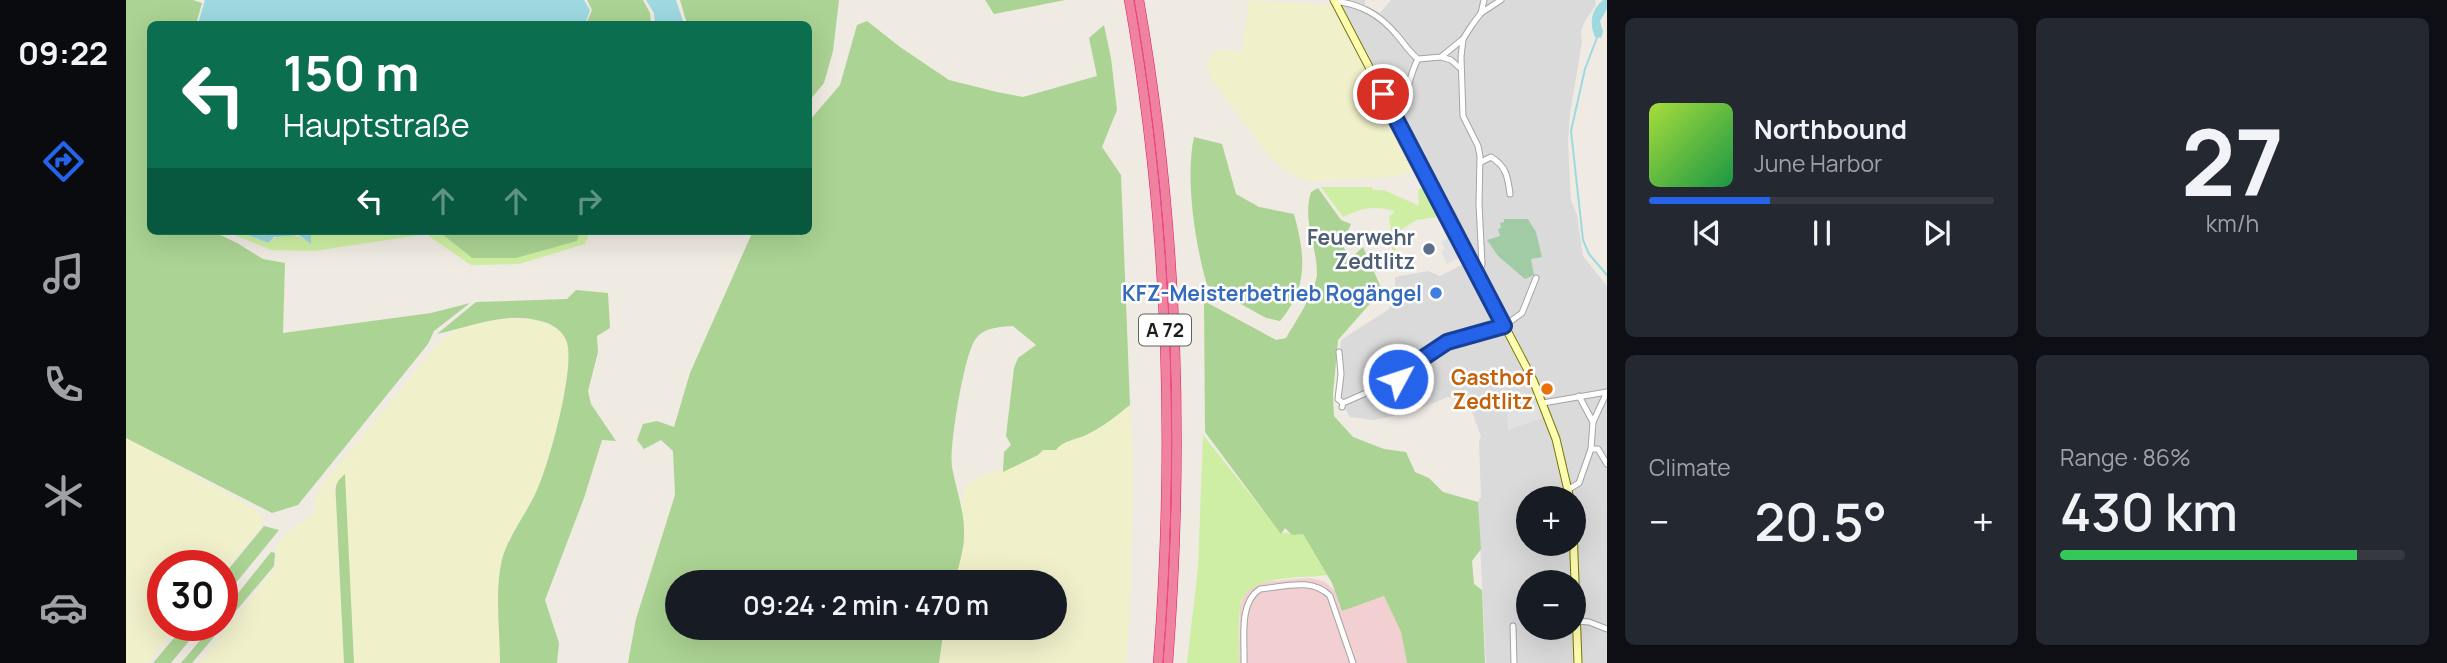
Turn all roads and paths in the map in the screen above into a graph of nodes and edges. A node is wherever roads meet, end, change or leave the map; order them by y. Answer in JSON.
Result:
{"nodes":[{"id":1,"x":1129,"y":0,"type":"edge"},
{"id":2,"x":1139,"y":0,"type":"edge"},
{"id":3,"x":1334,"y":0,"type":"edge"},
{"id":4,"x":1484,"y":0,"type":"edge"},
{"id":5,"x":1501,"y":0,"type":"edge"},
{"id":6,"x":1481,"y":13,"type":"junction"},
{"id":7,"x":1464,"y":39,"type":"junction"},
{"id":8,"x":1441,"y":57,"type":"junction"},
{"id":9,"x":1419,"y":59,"type":"junction"},
{"id":10,"x":1460,"y":68,"type":"junction"},
{"id":11,"x":1396,"y":118,"type":"junction"},
{"id":12,"x":1479,"y":150,"type":"junction"},
{"id":13,"x":1491,"y":157,"type":"junction"},
{"id":14,"x":1481,"y":162,"type":"junction"},
{"id":15,"x":1510,"y":194,"type":"dead end"},
{"id":16,"x":1476,"y":273,"type":"junction"},
{"id":17,"x":1536,"y":278,"type":"dead end"},
{"id":18,"x":1504,"y":326,"type":"junction"},
{"id":19,"x":1339,"y":352,"type":"dead end"},
{"id":20,"x":1607,"y":392,"type":"edge"},
{"id":21,"x":1579,"y":396,"type":"junction"},
{"id":22,"x":1543,"y":403,"type":"junction"},
{"id":23,"x":1593,"y":422,"type":"junction"},
{"id":24,"x":1591,"y":449,"type":"junction"},
{"id":25,"x":1607,"y":464,"type":"edge"},
{"id":26,"x":1568,"y":486,"type":"edge"},
{"id":27,"x":1575,"y":486,"type":"edge"},
{"id":28,"x":1586,"y":622,"type":"edge"},
{"id":29,"x":1513,"y":626,"type":"dead end"},
{"id":30,"x":1607,"y":629,"type":"edge"},
{"id":31,"x":1577,"y":640,"type":"edge"},
{"id":32,"x":1158,"y":663,"type":"edge"},
{"id":33,"x":1168,"y":663,"type":"edge"},
{"id":34,"x":1244,"y":663,"type":"edge"},
{"id":35,"x":1353,"y":663,"type":"edge"},
{"id":36,"x":1514,"y":663,"type":"edge"},
{"id":37,"x":1578,"y":663,"type":"edge"}],
"edges":[{"from":1,"to":32,"type":"highway","number":"A 72"},
{"from":2,"to":33,"type":"highway","number":"A 72"},
{"from":3,"to":9,"type":"street"},
{"from":3,"to":11,"type":"main road"},
{"from":4,"to":6,"type":"street"},
{"from":5,"to":6,"type":"street"},
{"from":6,"to":7,"type":"street"},
{"from":7,"to":8,"type":"street"},
{"from":7,"to":10,"type":"street"},
{"from":8,"to":9,"type":"street"},
{"from":8,"to":10,"type":"street"},
{"from":9,"to":11,"type":"street"},
{"from":10,"to":12,"type":"street"},
{"from":11,"to":16,"type":"main road"},
{"from":12,"to":13,"type":"street"},
{"from":12,"to":14,"type":"street"},
{"from":13,"to":14,"type":"street"},
{"from":13,"to":15,"type":"street"},
{"from":14,"to":16,"type":"street"},
{"from":16,"to":18,"type":"main road"},
{"from":17,"to":18,"type":"street"},
{"from":18,"to":19,"type":"street"},
{"from":18,"to":22,"type":"main road"},
{"from":20,"to":21,"type":"street"},
{"from":20,"to":23,"type":"street"},
{"from":21,"to":22,"type":"street"},
{"from":21,"to":23,"type":"street"},
{"from":22,"to":26,"type":"main road"},
{"from":23,"to":24,"type":"street"},
{"from":24,"to":25,"type":"street"},
{"from":24,"to":27,"type":"street"},
{"from":28,"to":30,"type":"street"},
{"from":29,"to":36,"type":"street"},
{"from":31,"to":37,"type":"main road"},
{"from":34,"to":35,"type":"street"}]}
